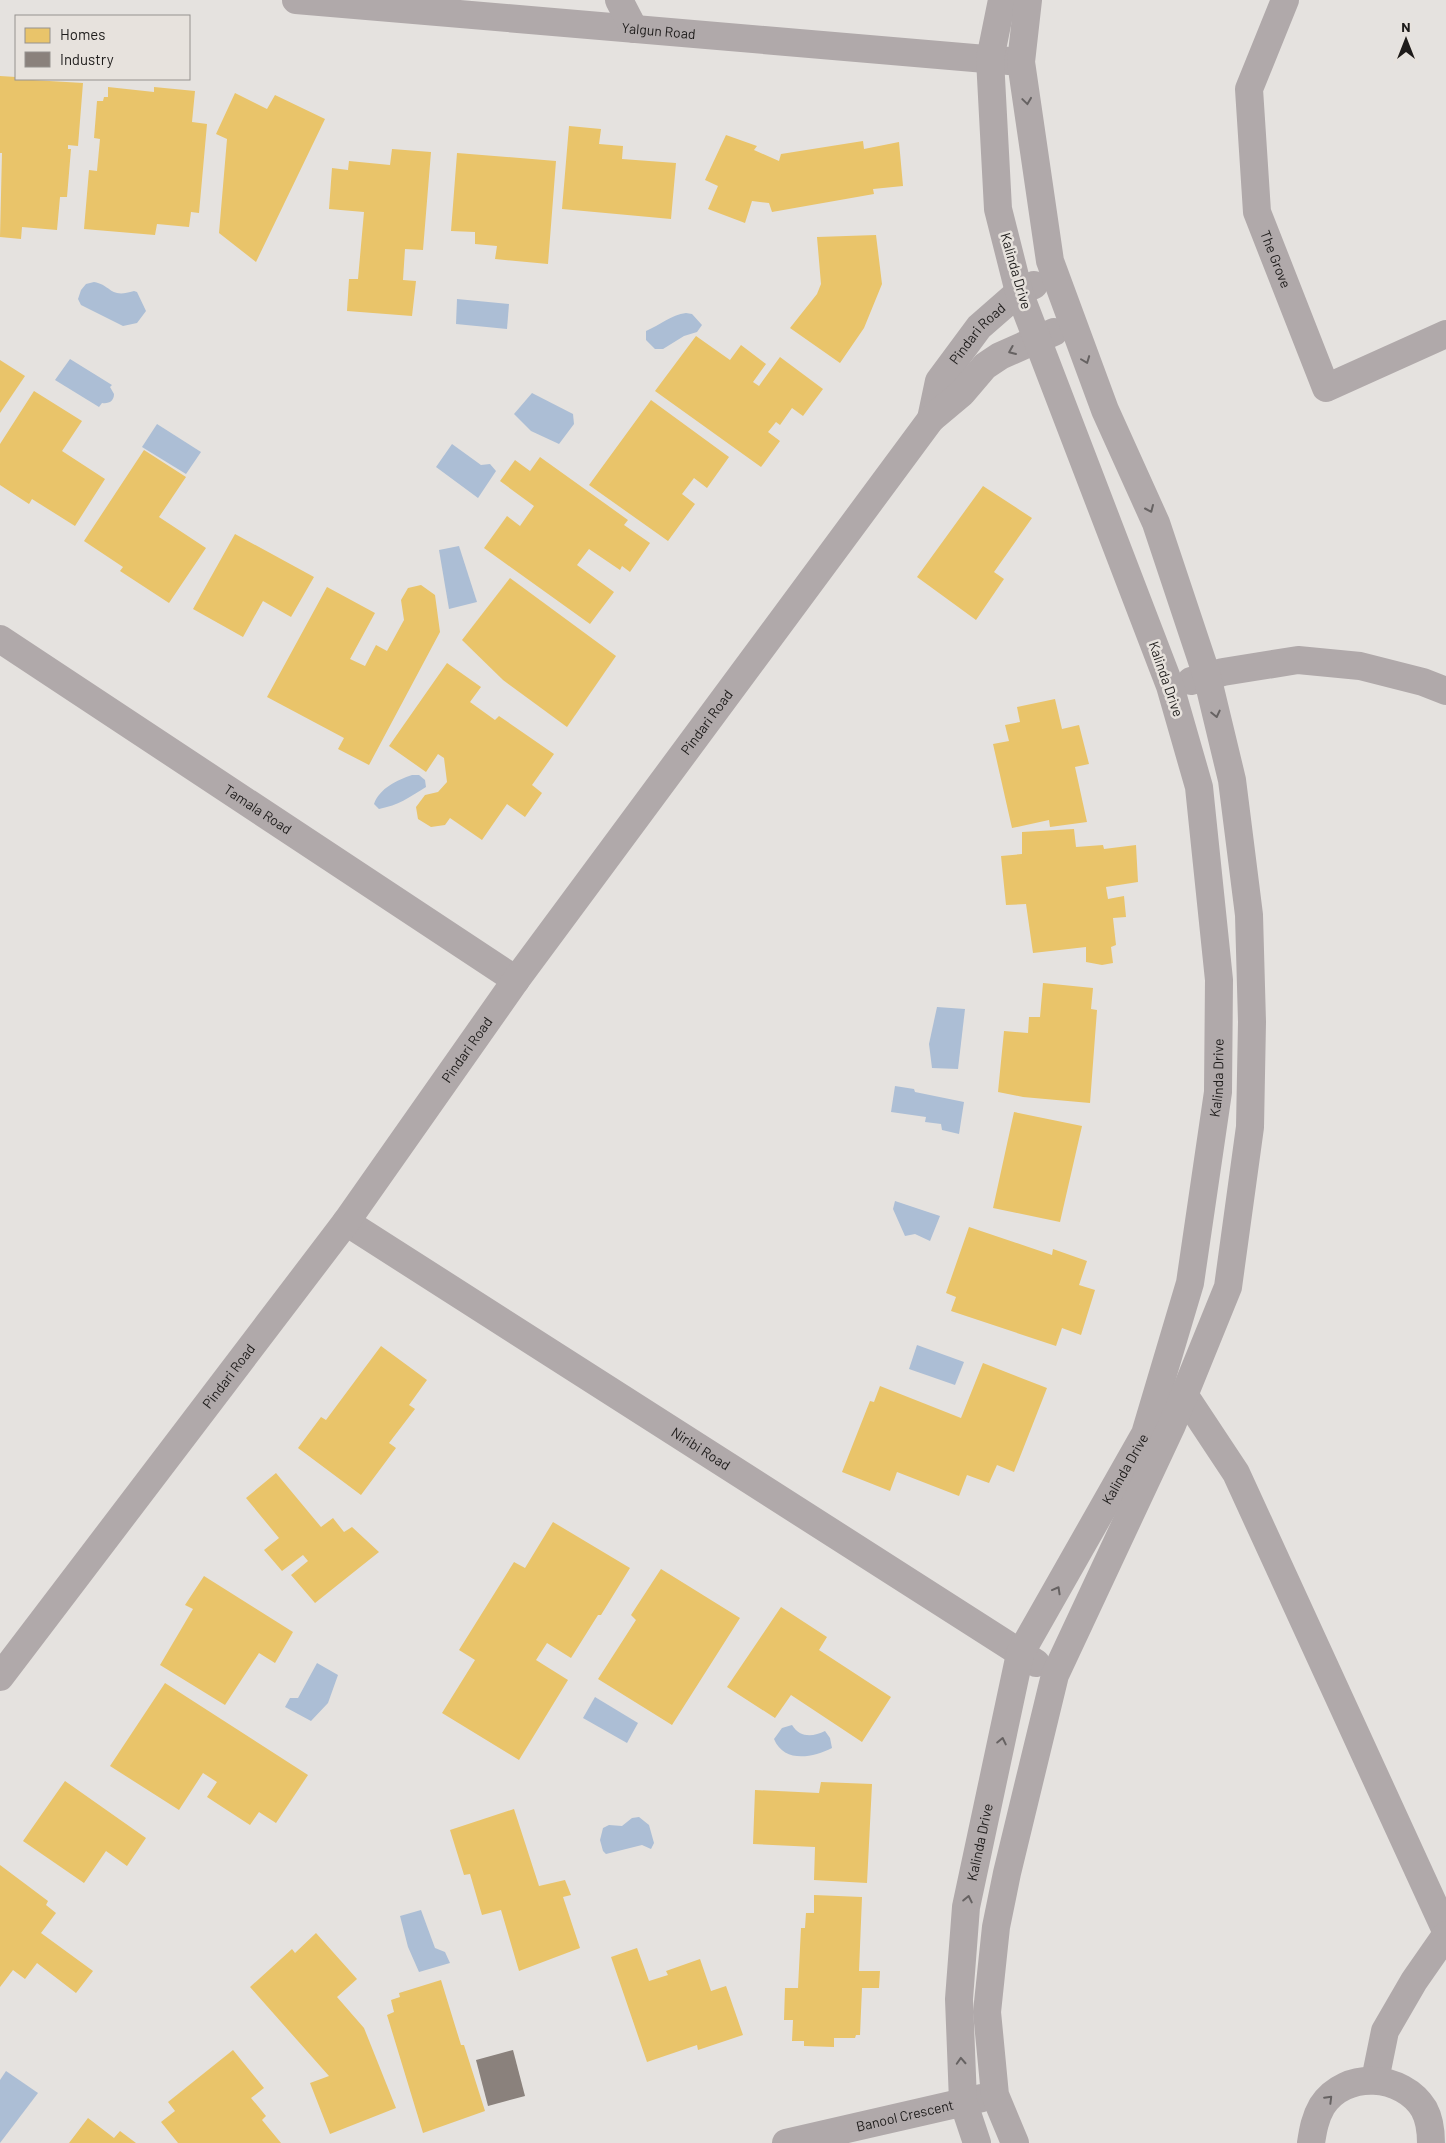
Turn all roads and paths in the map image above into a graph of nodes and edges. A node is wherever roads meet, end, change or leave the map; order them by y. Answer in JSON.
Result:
{"nodes":[{"id":1,"x":296,"y":0,"type":"edge"},
{"id":2,"x":619,"y":0,"type":"edge"},
{"id":3,"x":1002,"y":0,"type":"edge"},
{"id":4,"x":1028,"y":0,"type":"edge"},
{"id":5,"x":1285,"y":0,"type":"edge"},
{"id":6,"x":634,"y":29,"type":"junction"},
{"id":7,"x":990,"y":59,"type":"junction"},
{"id":8,"x":1021,"y":62,"type":"junction"},
{"id":9,"x":1055,"y":275,"type":"junction"},
{"id":10,"x":1019,"y":292,"type":"junction"},
{"id":11,"x":1072,"y":322,"type":"junction"},
{"id":12,"x":1446,"y":334,"type":"edge"},
{"id":13,"x":1038,"y":340,"type":"junction"},
{"id":14,"x":931,"y":419,"type":"junction"},
{"id":15,"x":0,"y":639,"type":"edge"},
{"id":16,"x":1207,"y":676,"type":"junction"},
{"id":17,"x":1170,"y":686,"type":"junction"},
{"id":18,"x":1446,"y":691,"type":"edge"},
{"id":19,"x":516,"y":980,"type":"junction"},
{"id":20,"x":346,"y":1222,"type":"junction"},
{"id":21,"x":1185,"y":1396,"type":"junction"},
{"id":22,"x":1020,"y":1654,"type":"junction"},
{"id":23,"x":1055,"y":1675,"type":"junction"},
{"id":24,"x":0,"y":1677,"type":"edge"},
{"id":25,"x":1446,"y":1931,"type":"edge"},
{"id":26,"x":1446,"y":1935,"type":"edge"},
{"id":27,"x":1375,"y":2080,"type":"junction"},
{"id":28,"x":995,"y":2095,"type":"junction"},
{"id":29,"x":963,"y":2101,"type":"junction"},
{"id":30,"x":786,"y":2143,"type":"edge"},
{"id":31,"x":977,"y":2143,"type":"edge"},
{"id":32,"x":1014,"y":2143,"type":"edge"},
{"id":33,"x":1311,"y":2143,"type":"edge"},
{"id":34,"x":1431,"y":2143,"type":"edge"}],
"edges":[{"from":1,"to":6,"type":"street","name":"Yalgun Road"},
{"from":2,"to":6,"type":"street"},
{"from":3,"to":7,"type":"street","name":"Kalinda Drive"},
{"from":4,"to":8,"type":"street","name":"Kalinda Drive"},
{"from":5,"to":12,"type":"street","name":"The Grove"},
{"from":6,"to":7,"type":"street","name":"Yalgun Road"},
{"from":7,"to":8,"type":"street","name":"Yalgun Road"},
{"from":7,"to":10,"type":"street","name":"Kalinda Drive"},
{"from":8,"to":9,"type":"street","name":"Kalinda Drive","one_way":true},
{"from":9,"to":10,"type":"street","name":"Pindari Road"},
{"from":9,"to":11,"type":"street","name":"Kalinda Drive"},
{"from":10,"to":13,"type":"street","name":"Kalinda Drive"},
{"from":10,"to":14,"type":"street","name":"Pindari Road"},
{"from":11,"to":13,"type":"street","name":"Pindari Road"},
{"from":11,"to":16,"type":"street","name":"Kalinda Drive","one_way":true},
{"from":13,"to":14,"type":"street","name":"Pindari Road","one_way":true},
{"from":13,"to":17,"type":"street","name":"Kalinda Drive"},
{"from":14,"to":19,"type":"street","name":"Pindari Road"},
{"from":15,"to":19,"type":"street","name":"Tamala Road"},
{"from":16,"to":17,"type":"street"},
{"from":16,"to":18,"type":"street"},
{"from":16,"to":21,"type":"street","name":"Kalinda Drive","one_way":true},
{"from":22,"to":17,"type":"street","name":"Kalinda Drive","one_way":true},
{"from":19,"to":20,"type":"street","name":"Pindari Road"},
{"from":20,"to":22,"type":"street","name":"Niribi Road"},
{"from":20,"to":24,"type":"street","name":"Pindari Road"},
{"from":21,"to":23,"type":"street","name":"Kalinda Drive"},
{"from":21,"to":25,"type":"street"},
{"from":22,"to":23,"type":"street","name":"Niribi Road"},
{"from":29,"to":22,"type":"street","name":"Kalinda Drive","one_way":true},
{"from":23,"to":28,"type":"street","name":"Kalinda Drive"},
{"from":26,"to":27,"type":"street"},
{"from":33,"to":27,"type":"street","one_way":true},
{"from":27,"to":34,"type":"street"},
{"from":28,"to":29,"type":"street","name":"Banool Crescent"},
{"from":28,"to":32,"type":"street","name":"Kalinda Drive"},
{"from":29,"to":30,"type":"street","name":"Banool Crescent"},
{"from":29,"to":31,"type":"street","name":"Kalinda Drive"}]}
